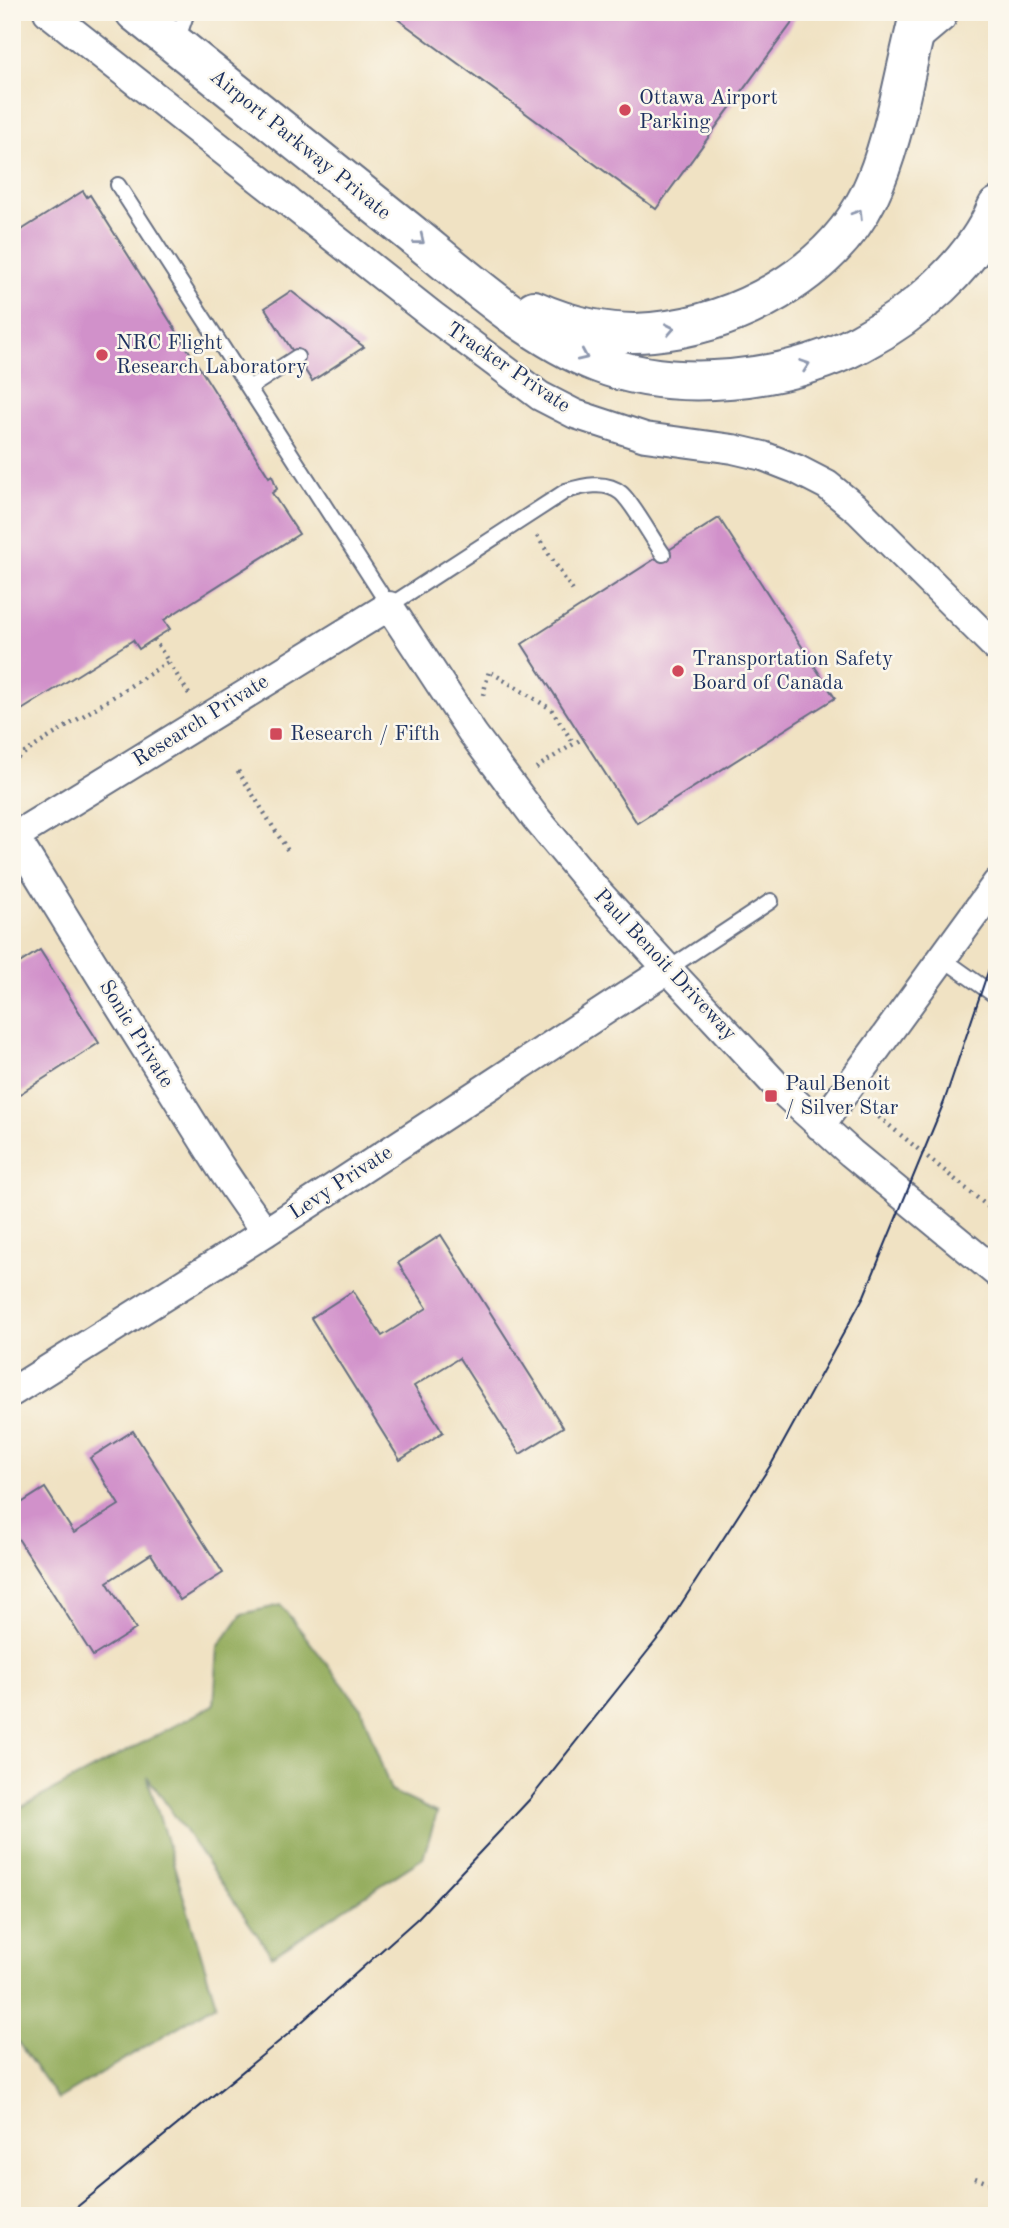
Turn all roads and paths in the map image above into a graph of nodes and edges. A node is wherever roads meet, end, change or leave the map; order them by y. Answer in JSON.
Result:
{"nodes":[{"id":1,"x":48,"y":12,"type":"edge"},
{"id":2,"x":135,"y":12,"type":"edge"},
{"id":3,"x":920,"y":12,"type":"edge"},
{"id":4,"x":952,"y":12,"type":"edge"},
{"id":5,"x":181,"y":28,"type":"edge"},
{"id":6,"x":909,"y":53,"type":"junction"},
{"id":7,"x":118,"y":185,"type":"dead end"},
{"id":8,"x":997,"y":206,"type":"edge"},
{"id":9,"x":466,"y":277,"type":"junction"},
{"id":10,"x":297,"y":357,"type":"dead end"},
{"id":11,"x":249,"y":388,"type":"junction"},
{"id":12,"x":525,"y":518,"type":"junction"},
{"id":13,"x":663,"y":554,"type":"dead end"},
{"id":14,"x":573,"y":591,"type":"dead end"},
{"id":15,"x":389,"y":606,"type":"junction"},
{"id":16,"x":154,"y":639,"type":"dead end"},
{"id":17,"x":997,"y":648,"type":"edge"},
{"id":18,"x":168,"y":662,"type":"junction"},
{"id":19,"x":190,"y":695,"type":"dead end"},
{"id":20,"x":473,"y":734,"type":"junction"},
{"id":21,"x":583,"y":738,"type":"dead end"},
{"id":22,"x":574,"y":744,"type":"junction"},
{"id":23,"x":12,"y":761,"type":"edge"},
{"id":24,"x":238,"y":771,"type":"dead end"},
{"id":25,"x":510,"y":784,"type":"junction"},
{"id":26,"x":13,"y":835,"type":"edge"},
{"id":27,"x":290,"y":854,"type":"dead end"},
{"id":28,"x":997,"y":883,"type":"edge"},
{"id":29,"x":771,"y":901,"type":"dead end"},
{"id":30,"x":942,"y":958,"type":"junction"},
{"id":31,"x":668,"y":969,"type":"junction"},
{"id":32,"x":997,"y":997,"type":"edge"},
{"id":33,"x":845,"y":1090,"type":"junction"},
{"id":34,"x":820,"y":1126,"type":"junction"},
{"id":35,"x":997,"y":1214,"type":"edge"},
{"id":36,"x":266,"y":1232,"type":"junction"},
{"id":37,"x":997,"y":1273,"type":"edge"},
{"id":38,"x":12,"y":1392,"type":"edge"},
{"id":39,"x":975,"y":2178,"type":"dead end"},
{"id":40,"x":997,"y":2186,"type":"edge"}],
"edges":[{"from":1,"to":17,"type":"street","name":"Tracker Private"},
{"from":2,"to":5,"type":"highway","name":"Airport Parkway Private"},
{"from":3,"to":6,"type":"highway","name":"Airport Parkway Private"},
{"from":4,"to":6,"type":"lane"},
{"from":5,"to":9,"type":"highway","name":"Airport Parkway Private","one_way":true},
{"from":9,"to":6,"type":"highway","name":"Airport Parkway Private","one_way":true},
{"from":7,"to":11,"type":"lane"},
{"from":9,"to":8,"type":"highway","name":"Airport Parkway Private","one_way":true},
{"from":10,"to":11,"type":"lane"},
{"from":11,"to":15,"type":"lane"},
{"from":12,"to":13,"type":"lane"},
{"from":12,"to":14,"type":"path"},
{"from":12,"to":15,"type":"lane"},
{"from":15,"to":20,"type":"street","name":"Paul Benoit Driveway"},
{"from":15,"to":26,"type":"street","name":"Research Private"},
{"from":16,"to":18,"type":"path"},
{"from":18,"to":19,"type":"path"},
{"from":18,"to":23,"type":"path"},
{"from":20,"to":22,"type":"path"},
{"from":20,"to":25,"type":"street","name":"Paul Benoit Driveway"},
{"from":21,"to":22,"type":"path"},
{"from":22,"to":25,"type":"path"},
{"from":24,"to":27,"type":"path"},
{"from":25,"to":31,"type":"street","name":"Paul Benoit Driveway"},
{"from":26,"to":36,"type":"street","name":"Sonic Private"},
{"from":28,"to":30,"type":"street"},
{"from":29,"to":31,"type":"lane"},
{"from":30,"to":32,"type":"lane"},
{"from":30,"to":33,"type":"street"},
{"from":31,"to":34,"type":"street","name":"Paul Benoit Driveway"},
{"from":31,"to":36,"type":"street","name":"Levy Private"},
{"from":33,"to":34,"type":"street"},
{"from":33,"to":35,"type":"path"},
{"from":34,"to":37,"type":"street","name":"Paul Benoit Driveway"},
{"from":36,"to":38,"type":"street","name":"Levy Private"},
{"from":39,"to":40,"type":"path"}]}
